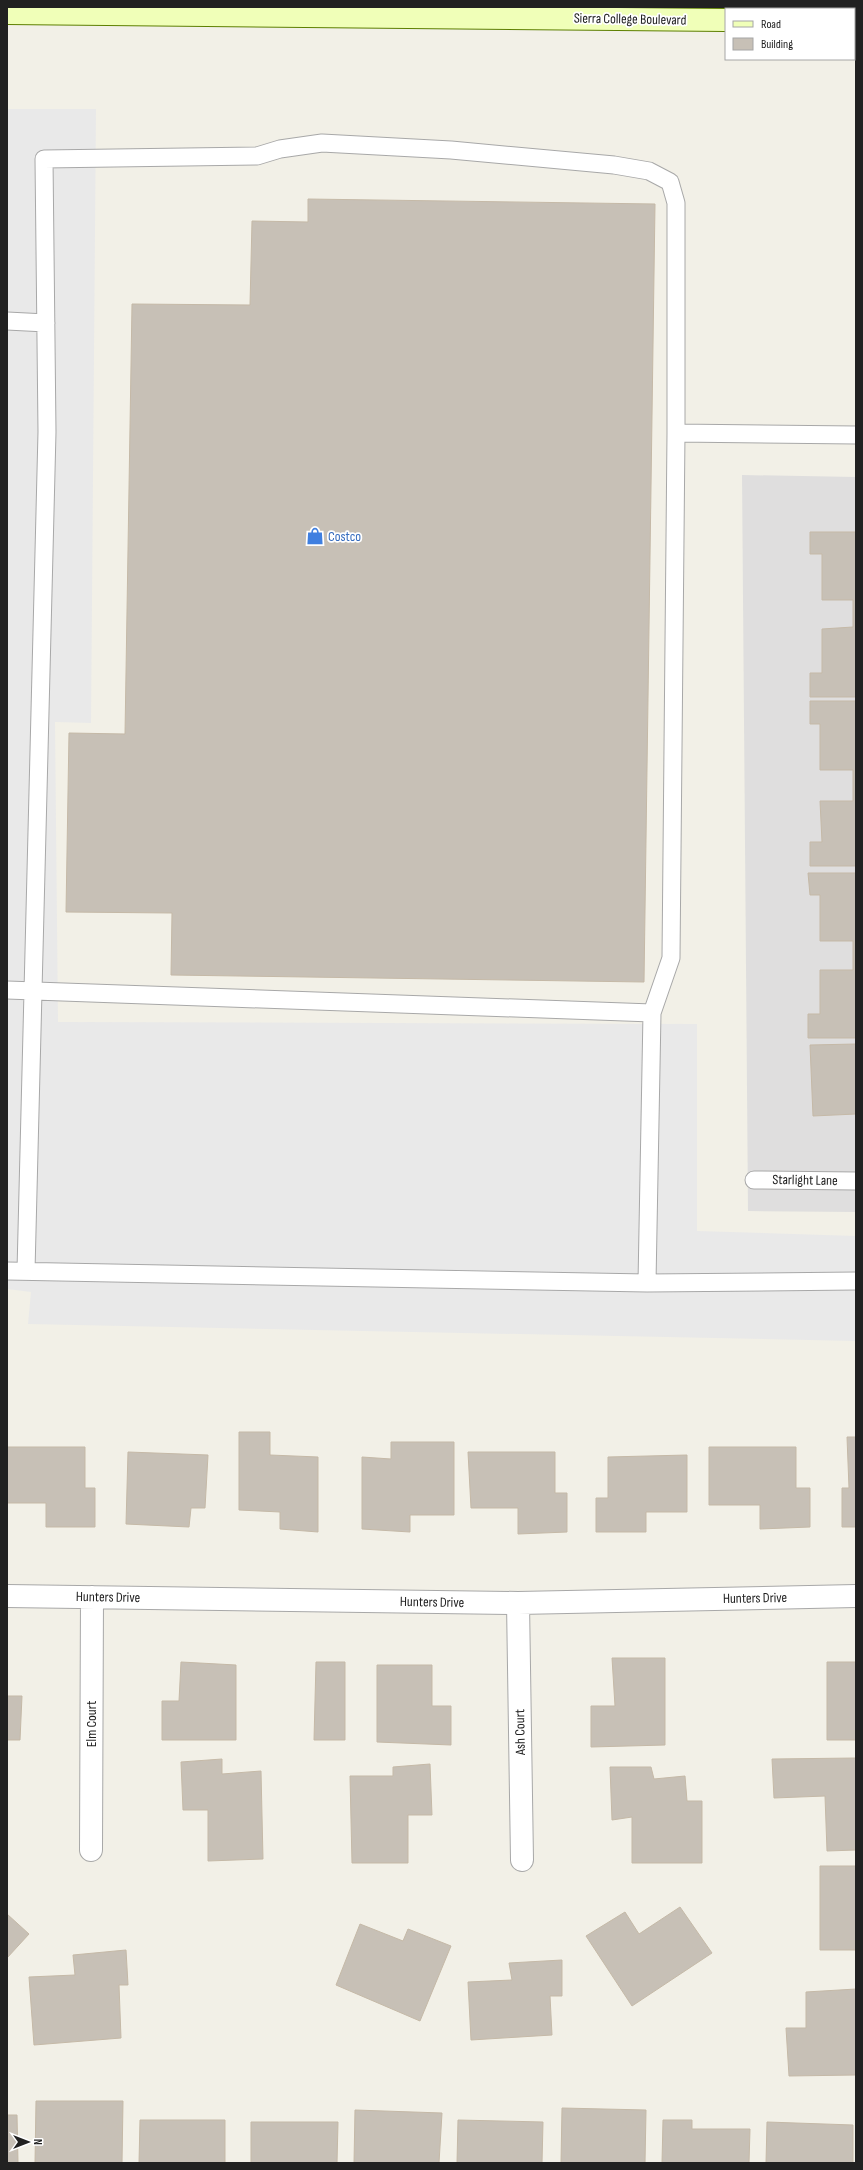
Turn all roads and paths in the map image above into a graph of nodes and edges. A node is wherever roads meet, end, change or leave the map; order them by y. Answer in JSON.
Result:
{"nodes":[{"id":1,"x":453,"y":7,"type":"edge"},
{"id":2,"x":7,"y":13,"type":"edge"},
{"id":3,"x":415,"y":17,"type":"junction"},
{"id":4,"x":725,"y":20,"type":"edge"},
{"id":5,"x":7,"y":321,"type":"edge"},
{"id":6,"x":46,"y":322,"type":"junction"},
{"id":7,"x":676,"y":433,"type":"junction"},
{"id":8,"x":856,"y":434,"type":"edge"},
{"id":9,"x":7,"y":990,"type":"edge"},
{"id":10,"x":33,"y":990,"type":"junction"},
{"id":11,"x":652,"y":1013,"type":"junction"},
{"id":12,"x":754,"y":1180,"type":"dead end"},
{"id":13,"x":856,"y":1181,"type":"edge"},
{"id":14,"x":7,"y":1271,"type":"edge"},
{"id":15,"x":26,"y":1271,"type":"junction"},
{"id":16,"x":856,"y":1281,"type":"edge"},
{"id":17,"x":647,"y":1283,"type":"junction"},
{"id":18,"x":7,"y":1596,"type":"edge"},
{"id":19,"x":856,"y":1596,"type":"edge"},
{"id":20,"x":92,"y":1597,"type":"junction"},
{"id":21,"x":518,"y":1603,"type":"junction"},
{"id":22,"x":91,"y":1850,"type":"dead end"},
{"id":23,"x":522,"y":1860,"type":"dead end"}],
"edges":[{"from":1,"to":3,"type":"main road"},
{"from":2,"to":3,"type":"main road","name":"Sierra College Boulevard"},
{"from":3,"to":4,"type":"main road","name":"Sierra College Boulevard"},
{"from":5,"to":6,"type":"lane"},
{"from":6,"to":7,"type":"lane"},
{"from":6,"to":10,"type":"lane"},
{"from":7,"to":8,"type":"lane"},
{"from":7,"to":11,"type":"lane"},
{"from":9,"to":10,"type":"lane"},
{"from":10,"to":11,"type":"lane"},
{"from":10,"to":15,"type":"lane"},
{"from":11,"to":17,"type":"lane"},
{"from":12,"to":13,"type":"lane","name":"Starlight Lane"},
{"from":14,"to":15,"type":"lane"},
{"from":15,"to":17,"type":"lane"},
{"from":16,"to":17,"type":"lane"},
{"from":18,"to":20,"type":"street","name":"Hunters Drive"},
{"from":19,"to":21,"type":"street","name":"Hunters Drive"},
{"from":20,"to":21,"type":"street","name":"Hunters Drive"},
{"from":20,"to":22,"type":"street","name":"Elm Court"},
{"from":21,"to":23,"type":"street","name":"Ash Court"}]}
